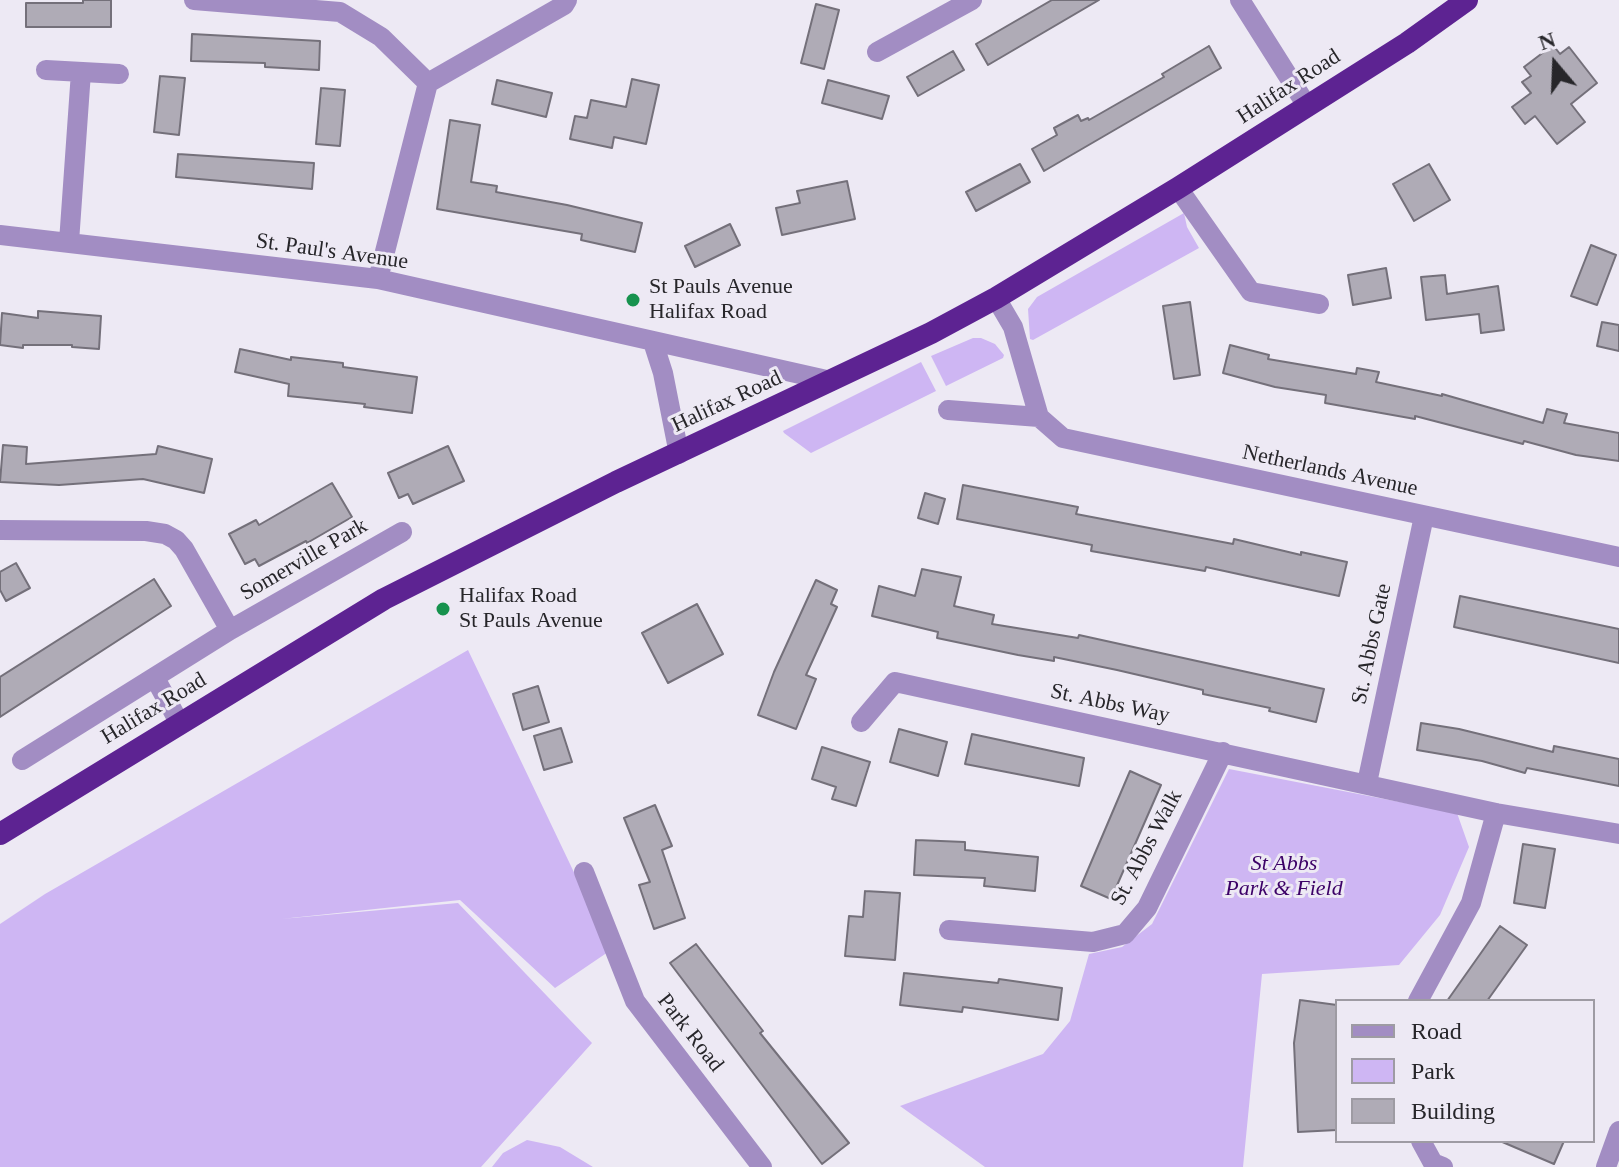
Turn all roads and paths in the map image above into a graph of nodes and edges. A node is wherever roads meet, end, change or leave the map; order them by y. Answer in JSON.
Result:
{"nodes":[{"id":1,"x":194,"y":0,"type":"edge"},
{"id":2,"x":567,"y":0,"type":"edge"},
{"id":3,"x":972,"y":0,"type":"edge"},
{"id":4,"x":1240,"y":0,"type":"edge"},
{"id":5,"x":1467,"y":0,"type":"edge"},
{"id":6,"x":877,"y":52,"type":"dead end"},
{"id":7,"x":46,"y":70,"type":"dead end"},
{"id":8,"x":81,"y":72,"type":"junction"},
{"id":9,"x":119,"y":74,"type":"dead end"},
{"id":10,"x":428,"y":83,"type":"junction"},
{"id":11,"x":1307,"y":106,"type":"junction"},
{"id":12,"x":1178,"y":188,"type":"junction"},
{"id":13,"x":0,"y":235,"type":"edge"},
{"id":14,"x":69,"y":242,"type":"junction"},
{"id":15,"x":378,"y":279,"type":"junction"},
{"id":16,"x":996,"y":298,"type":"junction"},
{"id":17,"x":1319,"y":304,"type":"dead end"},
{"id":18,"x":653,"y":342,"type":"junction"},
{"id":19,"x":831,"y":381,"type":"junction"},
{"id":20,"x":948,"y":410,"type":"dead end"},
{"id":21,"x":1039,"y":417,"type":"junction"},
{"id":22,"x":679,"y":454,"type":"junction"},
{"id":23,"x":1424,"y":516,"type":"junction"},
{"id":24,"x":0,"y":530,"type":"edge"},
{"id":25,"x":402,"y":532,"type":"dead end"},
{"id":26,"x":1619,"y":557,"type":"edge"},
{"id":27,"x":230,"y":630,"type":"junction"},
{"id":28,"x":155,"y":678,"type":"junction"},
{"id":29,"x":861,"y":722,"type":"dead end"},
{"id":30,"x":180,"y":724,"type":"junction"},
{"id":31,"x":1223,"y":752,"type":"junction"},
{"id":32,"x":22,"y":760,"type":"dead end"},
{"id":33,"x":1367,"y":783,"type":"junction"},
{"id":34,"x":1496,"y":813,"type":"junction"},
{"id":35,"x":0,"y":834,"type":"edge"},
{"id":36,"x":1619,"y":834,"type":"edge"},
{"id":37,"x":584,"y":872,"type":"dead end"},
{"id":38,"x":949,"y":930,"type":"dead end"},
{"id":39,"x":1419,"y":999,"type":"edge"},
{"id":40,"x":1619,"y":1131,"type":"edge"},
{"id":41,"x":1422,"y":1143,"type":"edge"},
{"id":42,"x":762,"y":1167,"type":"edge"},
{"id":43,"x":1443,"y":1167,"type":"edge"},
{"id":44,"x":1606,"y":1167,"type":"edge"}],
"edges":[{"from":1,"to":10,"type":"street"},
{"from":2,"to":10,"type":"street"},
{"from":3,"to":6,"type":"street"},
{"from":4,"to":11,"type":"street"},
{"from":5,"to":11,"type":"highway","name":"Halifax Road"},
{"from":7,"to":8,"type":"street"},
{"from":8,"to":9,"type":"street"},
{"from":8,"to":14,"type":"street"},
{"from":10,"to":15,"type":"street"},
{"from":11,"to":12,"type":"highway","name":"Halifax Road"},
{"from":12,"to":16,"type":"highway","name":"Halifax Road"},
{"from":12,"to":17,"type":"street"},
{"from":13,"to":14,"type":"street","name":"St. Paul's Avenue"},
{"from":14,"to":15,"type":"street","name":"St. Paul's Avenue"},
{"from":15,"to":18,"type":"street","name":"St. Paul's Avenue"},
{"from":16,"to":19,"type":"highway","name":"Halifax Road"},
{"from":16,"to":21,"type":"street"},
{"from":18,"to":19,"type":"street","name":"St. Paul's Avenue"},
{"from":18,"to":22,"type":"street"},
{"from":19,"to":22,"type":"highway","name":"Halifax Road"},
{"from":20,"to":21,"type":"street"},
{"from":21,"to":23,"type":"street","name":"Netherlands Avenue"},
{"from":22,"to":30,"type":"highway","name":"Halifax Road"},
{"from":23,"to":26,"type":"street","name":"Netherlands Avenue"},
{"from":23,"to":33,"type":"street","name":"St. Abbs Gate"},
{"from":24,"to":27,"type":"street","name":"Somerville Park"},
{"from":25,"to":27,"type":"street","name":"Somerville Park"},
{"from":27,"to":28,"type":"street","name":"Somerville Park"},
{"from":28,"to":30,"type":"street"},
{"from":28,"to":32,"type":"street","name":"Somerville Park"},
{"from":29,"to":31,"type":"street","name":"St. Abbs Way"},
{"from":30,"to":35,"type":"highway","name":"Halifax Road"},
{"from":31,"to":33,"type":"street","name":"St. Abbs Way"},
{"from":31,"to":38,"type":"street","name":"St. Abbs Walk"},
{"from":33,"to":34,"type":"street","name":"St. Abbs Way"},
{"from":34,"to":36,"type":"street","name":"St. Abbs Way"},
{"from":34,"to":39,"type":"street"},
{"from":37,"to":42,"type":"street","name":"Park Road"},
{"from":40,"to":44,"type":"street"},
{"from":41,"to":43,"type":"street"}]}
